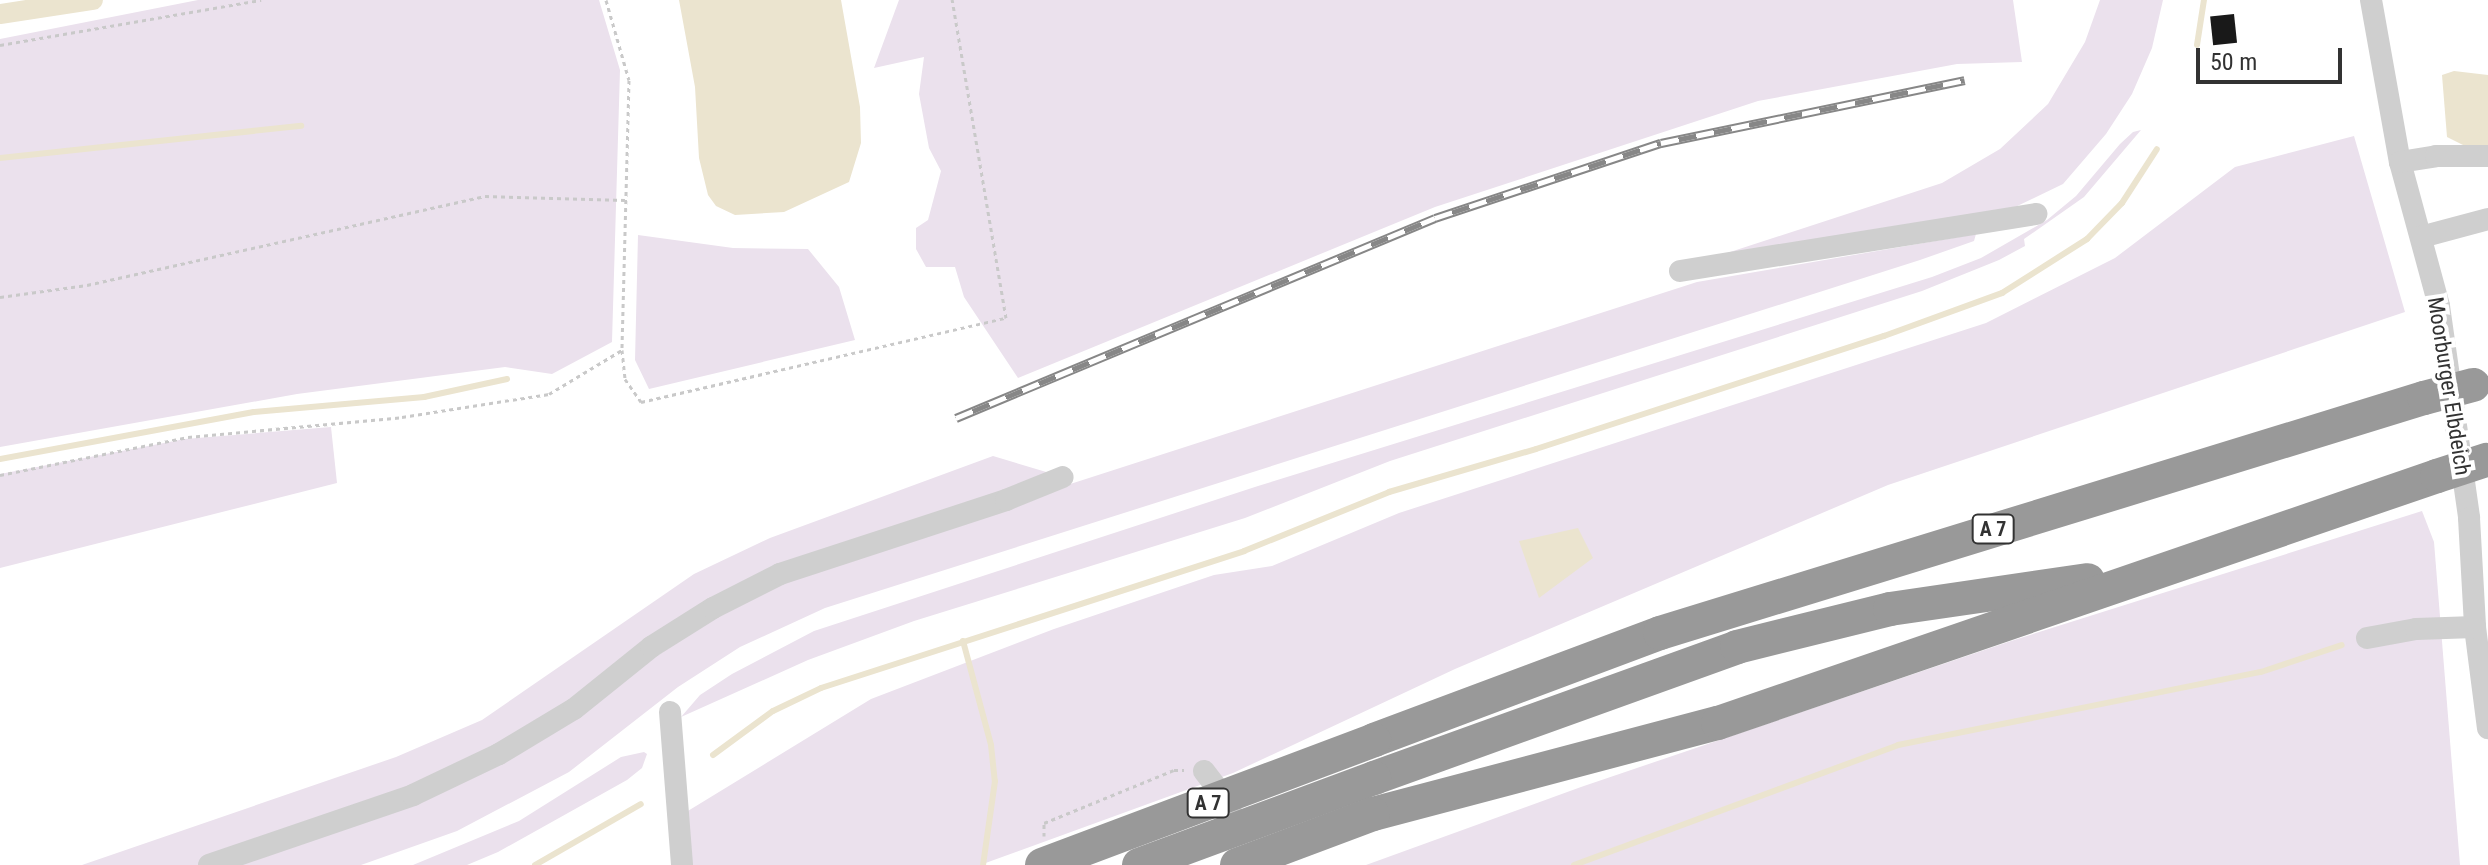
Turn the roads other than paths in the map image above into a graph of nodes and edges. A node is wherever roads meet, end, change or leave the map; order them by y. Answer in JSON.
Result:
{"nodes":[{"id":1,"x":2371,"y":0,"type":"edge"},
{"id":2,"x":2384,"y":0,"type":"edge"},
{"id":3,"x":2381,"y":49,"type":"junction"},
{"id":4,"x":2488,"y":156,"type":"edge"},
{"id":5,"x":2400,"y":162,"type":"junction"},
{"id":6,"x":2036,"y":214,"type":"dead end"},
{"id":7,"x":2488,"y":219,"type":"edge"},
{"id":8,"x":2421,"y":237,"type":"junction"},
{"id":9,"x":1680,"y":271,"type":"dead end"},
{"id":10,"x":2481,"y":383,"type":"edge"},
{"id":11,"x":2487,"y":460,"type":"edge"},
{"id":12,"x":1063,"y":477,"type":"dead end"},
{"id":13,"x":2480,"y":563,"type":"edge"},
{"id":14,"x":2156,"y":572,"type":"junction"},
{"id":15,"x":2475,"y":627,"type":"junction"},
{"id":16,"x":2367,"y":638,"type":"dead end"},
{"id":17,"x":670,"y":712,"type":"dead end"},
{"id":18,"x":2488,"y":728,"type":"edge"},
{"id":19,"x":1204,"y":771,"type":"road end"},
{"id":20,"x":1043,"y":851,"type":"edge"},
{"id":21,"x":209,"y":865,"type":"edge"},
{"id":22,"x":682,"y":865,"type":"edge"},
{"id":23,"x":1139,"y":865,"type":"edge"},
{"id":24,"x":1237,"y":865,"type":"edge"},
{"id":25,"x":1255,"y":865,"type":"edge"}],
"edges":[{"from":1,"to":3,"type":"street","name":"Moorburger Elbdeich"},
{"from":2,"to":3,"type":"street","name":"Moorburger Elbdeich"},
{"from":3,"to":5,"type":"street","name":"Moorburger Elbdeich"},
{"from":4,"to":5,"type":"street"},
{"from":5,"to":8,"type":"street","name":"Moorburger Elbdeich"},
{"from":6,"to":9,"type":"street"},
{"from":7,"to":8,"type":"street"},
{"from":8,"to":13,"type":"street","name":"Moorburger Elbdeich"},
{"from":10,"to":20,"type":"highway","number":"A 7","bridge":true},
{"from":11,"to":14,"type":"highway","number":"A 7","bridge":true},
{"from":12,"to":21,"type":"street"},
{"from":13,"to":15,"type":"street","name":"Moorburger Elbdeich"},
{"from":14,"to":23,"type":"highway","number":"A 7","bridge":true},
{"from":14,"to":24,"type":"highway","number":"A 7","bridge":true},
{"from":15,"to":16,"type":"street"},
{"from":15,"to":18,"type":"street","name":"Moorburger Elbdeich"},
{"from":17,"to":22,"type":"street"},
{"from":19,"to":25,"type":"street"}]}
